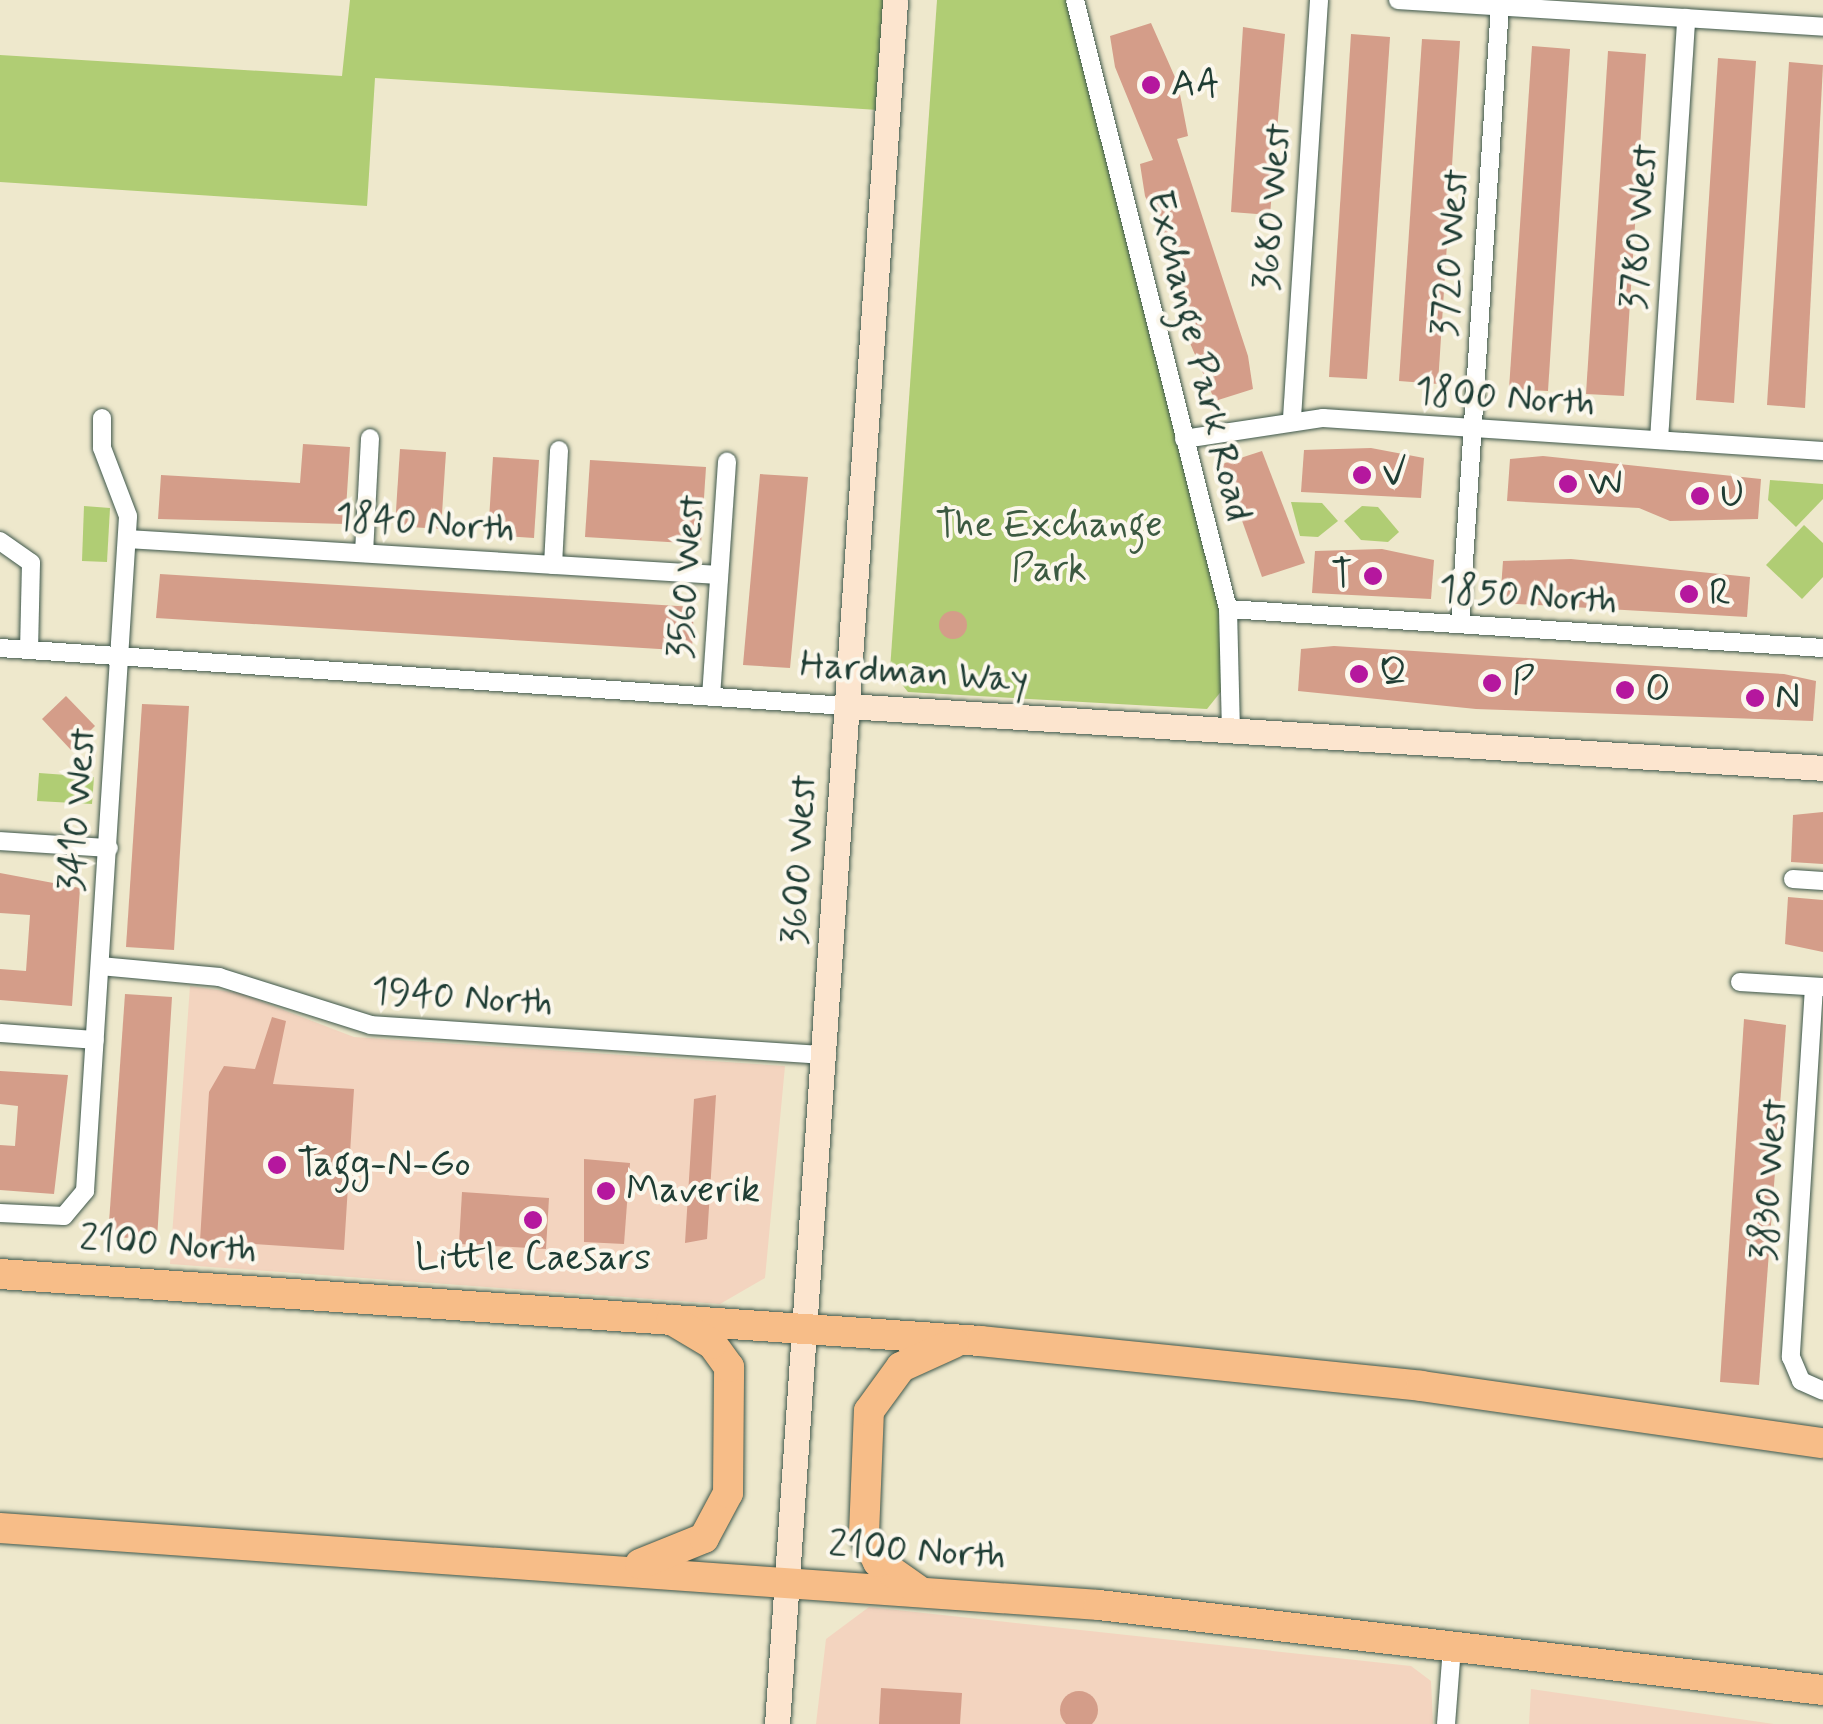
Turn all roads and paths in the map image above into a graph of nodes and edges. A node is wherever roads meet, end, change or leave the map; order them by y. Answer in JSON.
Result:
{"nodes":[{"id":1,"x":895,"y":0,"type":"edge"},
{"id":2,"x":1075,"y":0,"type":"edge"},
{"id":3,"x":1319,"y":0,"type":"edge"},
{"id":4,"x":1398,"y":0,"type":"edge"},
{"id":5,"x":1500,"y":6,"type":"junction"},
{"id":6,"x":1686,"y":18,"type":"junction"},
{"id":7,"x":1823,"y":26,"type":"edge"},
{"id":8,"x":102,"y":418,"type":"dead end"},
{"id":9,"x":1292,"y":418,"type":"junction"},
{"id":10,"x":1472,"y":428,"type":"junction"},
{"id":11,"x":370,"y":438,"type":"dead end"},
{"id":12,"x":1184,"y":438,"type":"junction"},
{"id":13,"x":1659,"y":440,"type":"junction"},
{"id":14,"x":559,"y":450,"type":"dead end"},
{"id":15,"x":1823,"y":450,"type":"edge"},
{"id":16,"x":727,"y":462,"type":"dead end"},
{"id":17,"x":127,"y":539,"type":"junction"},
{"id":18,"x":0,"y":541,"type":"edge"},
{"id":19,"x":364,"y":553,"type":"junction"},
{"id":20,"x":553,"y":565,"type":"junction"},
{"id":21,"x":719,"y":575,"type":"junction"},
{"id":22,"x":1228,"y":609,"type":"junction"},
{"id":23,"x":1460,"y":624,"type":"junction"},
{"id":24,"x":0,"y":648,"type":"edge"},
{"id":25,"x":1823,"y":648,"type":"edge"},
{"id":26,"x":28,"y":650,"type":"junction"},
{"id":27,"x":122,"y":656,"type":"junction"},
{"id":28,"x":711,"y":697,"type":"junction"},
{"id":29,"x":847,"y":706,"type":"junction"},
{"id":30,"x":1231,"y":732,"type":"junction"},
{"id":31,"x":1823,"y":768,"type":"edge"},
{"id":32,"x":0,"y":841,"type":"edge"},
{"id":33,"x":108,"y":848,"type":"junction"},
{"id":34,"x":1793,"y":880,"type":"dead end"},
{"id":35,"x":1823,"y":881,"type":"edge"},
{"id":36,"x":100,"y":966,"type":"junction"},
{"id":37,"x":1740,"y":982,"type":"dead end"},
{"id":38,"x":1819,"y":987,"type":"edge"},
{"id":39,"x":0,"y":1033,"type":"edge"},
{"id":40,"x":95,"y":1040,"type":"junction"},
{"id":41,"x":826,"y":1055,"type":"junction"},
{"id":42,"x":0,"y":1213,"type":"edge"},
{"id":43,"x":0,"y":1274,"type":"edge"},
{"id":44,"x":661,"y":1316,"type":"junction"},
{"id":45,"x":802,"y":1325,"type":"junction"},
{"id":46,"x":966,"y":1340,"type":"junction"},
{"id":47,"x":1823,"y":1390,"type":"edge"},
{"id":48,"x":1823,"y":1442,"type":"edge"},
{"id":49,"x":0,"y":1528,"type":"edge"},
{"id":50,"x":613,"y":1569,"type":"junction"},
{"id":51,"x":786,"y":1582,"type":"junction"},
{"id":52,"x":922,"y":1591,"type":"junction"},
{"id":53,"x":1452,"y":1648,"type":"junction"},
{"id":54,"x":1823,"y":1694,"type":"edge"},
{"id":55,"x":777,"y":1724,"type":"edge"},
{"id":56,"x":1446,"y":1724,"type":"edge"}],
"edges":[{"from":1,"to":29,"type":"street","name":"3600 West"},
{"from":2,"to":12,"type":"street","name":"Exchange Park Road"},
{"from":3,"to":9,"type":"street","name":"3680 West"},
{"from":4,"to":5,"type":"street"},
{"from":5,"to":6,"type":"street"},
{"from":5,"to":10,"type":"street","name":"3720 West"},
{"from":6,"to":7,"type":"street"},
{"from":6,"to":13,"type":"street","name":"3780 West"},
{"from":8,"to":17,"type":"street","name":"3410 West"},
{"from":9,"to":10,"type":"street","name":"1800 North"},
{"from":9,"to":12,"type":"street","name":"1800 North"},
{"from":10,"to":13,"type":"street","name":"1800 North"},
{"from":10,"to":23,"type":"street","name":"3720 West"},
{"from":11,"to":19,"type":"street"},
{"from":12,"to":22,"type":"street","name":"Exchange Park Road"},
{"from":13,"to":15,"type":"street","name":"1800 North"},
{"from":14,"to":20,"type":"street"},
{"from":16,"to":21,"type":"street","name":"3560 West"},
{"from":17,"to":19,"type":"street","name":"1840 North"},
{"from":17,"to":27,"type":"street","name":"3410 West"},
{"from":18,"to":26,"type":"street"},
{"from":19,"to":20,"type":"street","name":"1840 North"},
{"from":20,"to":21,"type":"street","name":"1840 North"},
{"from":21,"to":28,"type":"street","name":"3560 West"},
{"from":22,"to":23,"type":"street","name":"1850 North"},
{"from":22,"to":30,"type":"street","name":"Exchange Park Road"},
{"from":23,"to":25,"type":"street","name":"1850 North"},
{"from":24,"to":26,"type":"street","name":"Hardman Way"},
{"from":26,"to":27,"type":"street","name":"Hardman Way"},
{"from":27,"to":28,"type":"street","name":"Hardman Way"},
{"from":27,"to":33,"type":"street","name":"3410 West"},
{"from":28,"to":29,"type":"street","name":"Hardman Way"},
{"from":29,"to":30,"type":"street","name":"Hardman Way"},
{"from":29,"to":41,"type":"street","name":"3600 West"},
{"from":30,"to":31,"type":"street","name":"Hardman Way"},
{"from":32,"to":33,"type":"street"},
{"from":33,"to":36,"type":"street","name":"3410 West"},
{"from":34,"to":35,"type":"street"},
{"from":36,"to":40,"type":"street","name":"3410 West"},
{"from":36,"to":41,"type":"street","name":"1940 North"},
{"from":37,"to":38,"type":"street"},
{"from":38,"to":47,"type":"street","name":"3830 West"},
{"from":39,"to":40,"type":"street"},
{"from":40,"to":42,"type":"street","name":"3410 West"},
{"from":41,"to":45,"type":"street","name":"3600 West"},
{"from":43,"to":44,"type":"highway","name":"2100 North"},
{"from":44,"to":45,"type":"highway","name":"2100 North"},
{"from":44,"to":50,"type":"highway"},
{"from":45,"to":46,"type":"highway","name":"2100 North"},
{"from":45,"to":51,"type":"street","name":"3600 West"},
{"from":46,"to":48,"type":"highway","name":"2100 North"},
{"from":46,"to":52,"type":"highway"},
{"from":49,"to":50,"type":"highway","name":"2100 North"},
{"from":50,"to":51,"type":"highway","name":"2100 North"},
{"from":51,"to":52,"type":"highway","name":"2100 North"},
{"from":51,"to":55,"type":"street","name":"3600 West"},
{"from":52,"to":53,"type":"highway","name":"2100 North"},
{"from":53,"to":54,"type":"highway","name":"2100 North"},
{"from":53,"to":56,"type":"street"}]}
